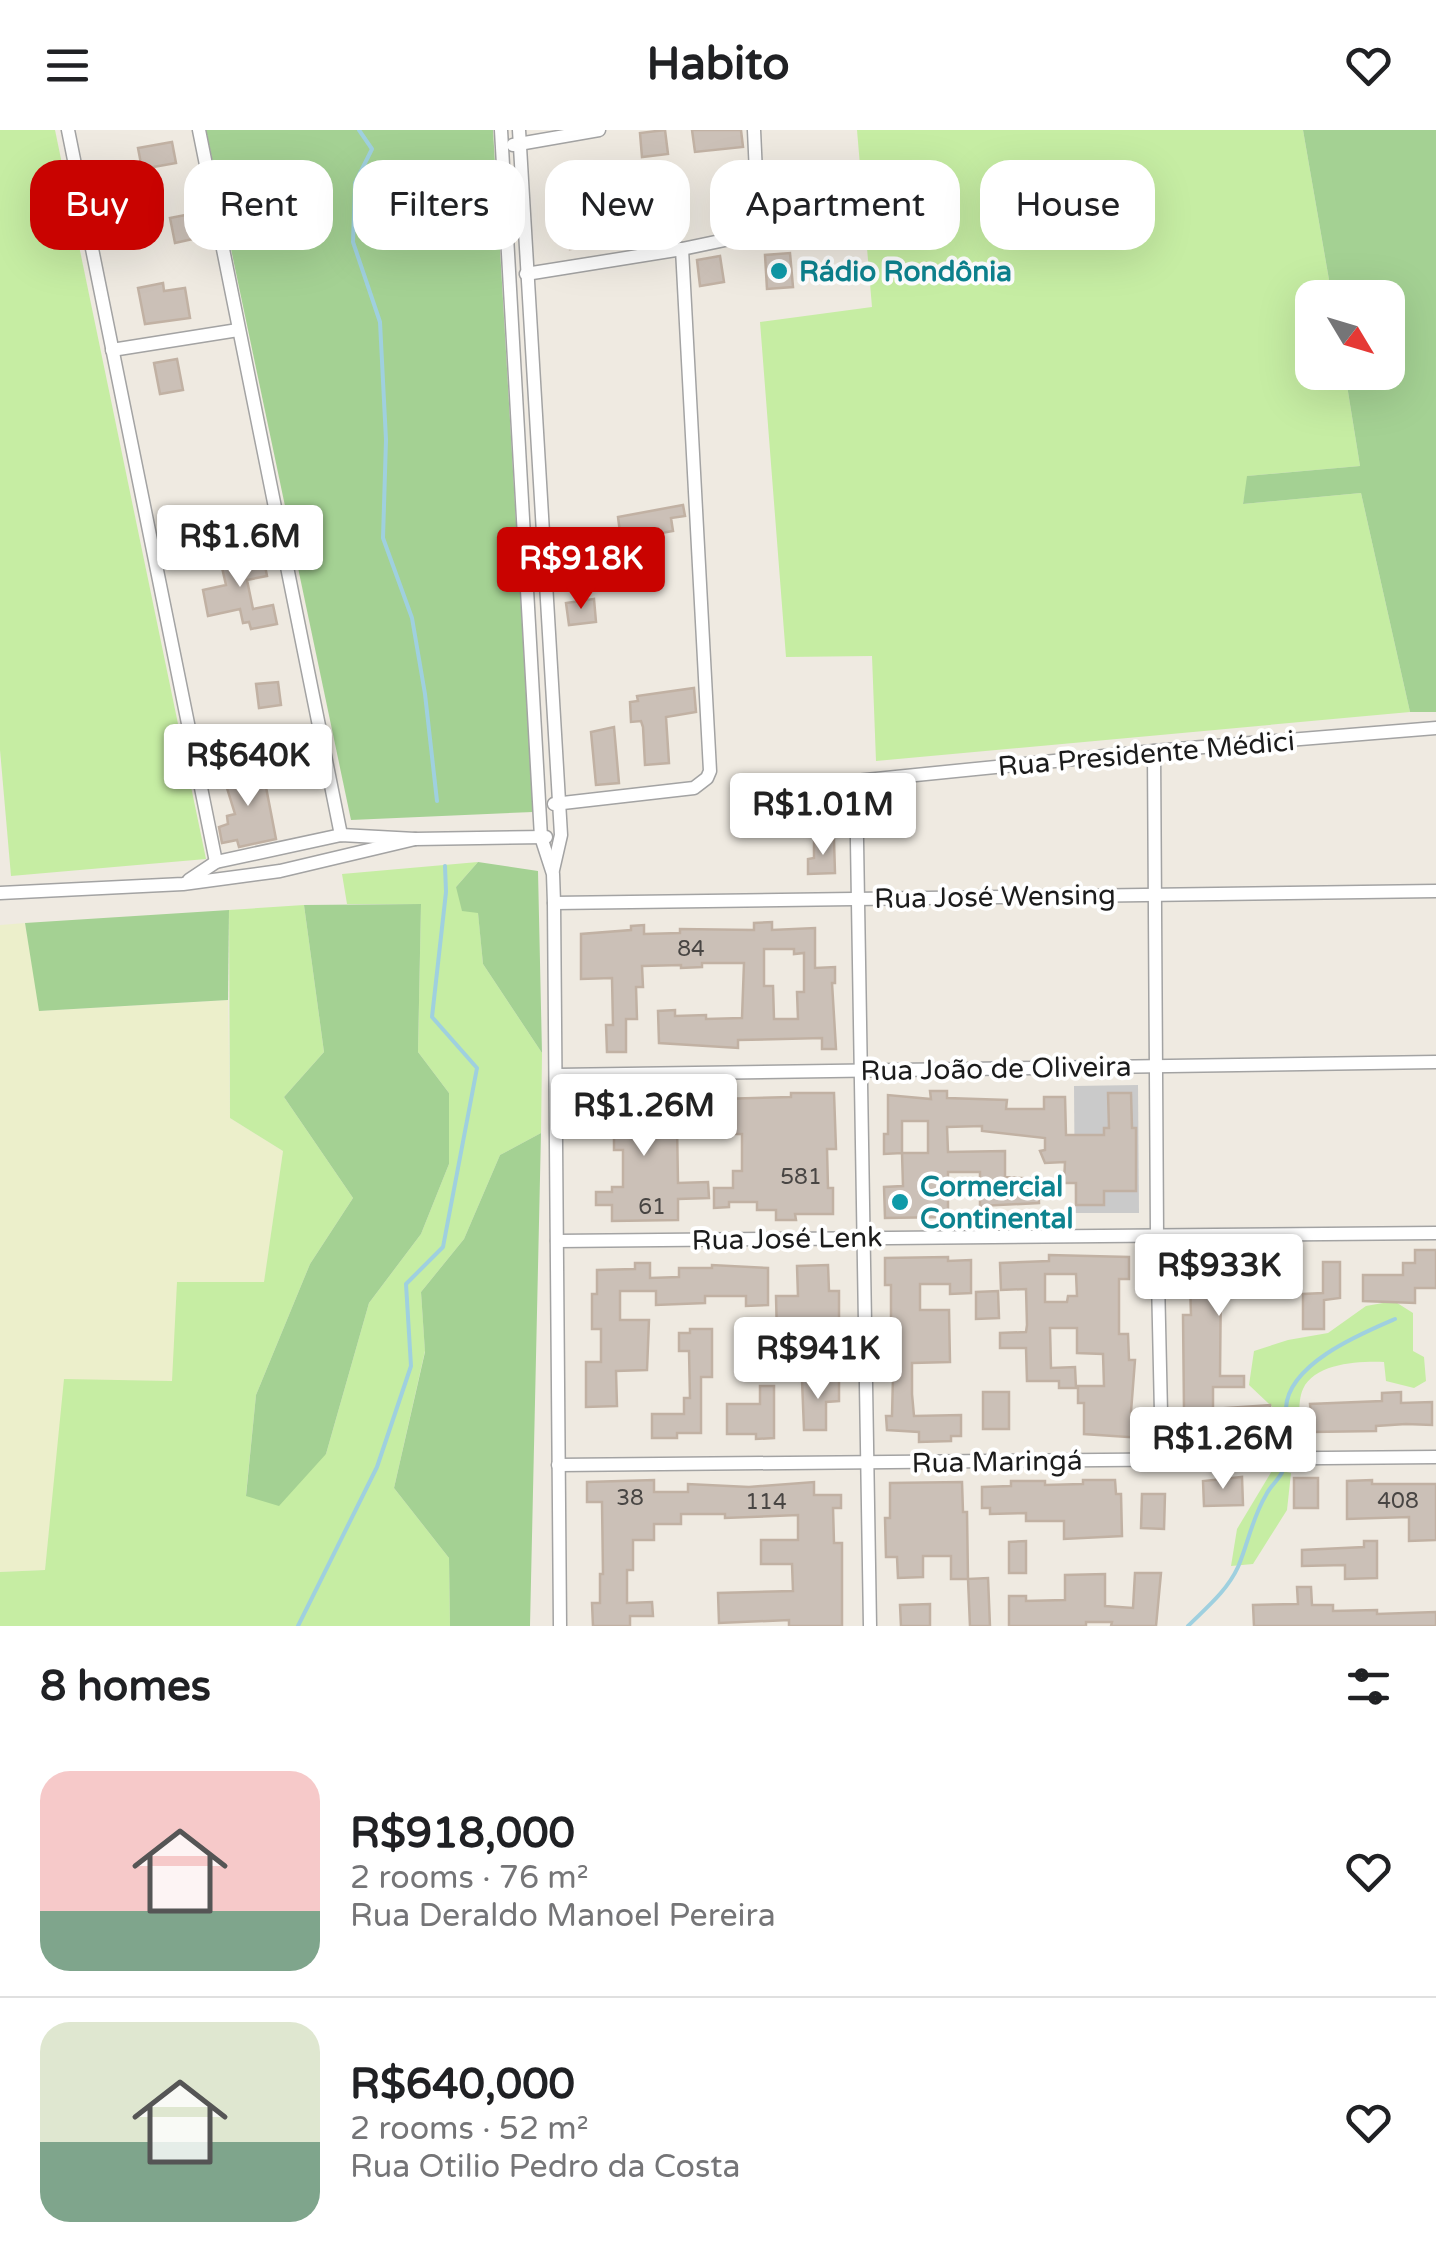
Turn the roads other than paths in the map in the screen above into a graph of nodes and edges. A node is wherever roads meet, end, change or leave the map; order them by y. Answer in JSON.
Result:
{"nodes":[{"id":1,"x":68,"y":130,"type":"edge"},
{"id":2,"x":199,"y":130,"type":"edge"},
{"id":3,"x":501,"y":130,"type":"edge"},
{"id":4,"x":599,"y":130,"type":"edge"},
{"id":5,"x":754,"y":130,"type":"edge"},
{"id":6,"x":519,"y":137,"type":"edge"},
{"id":7,"x":502,"y":146,"type":"junction"},
{"id":8,"x":690,"y":248,"type":"edge"},
{"id":9,"x":682,"y":250,"type":"joint"},
{"id":10,"x":526,"y":274,"type":"junction"},
{"id":11,"x":238,"y":330,"type":"junction"},
{"id":12,"x":112,"y":350,"type":"junction"},
{"id":13,"x":1436,"y":728,"type":"edge"},
{"id":14,"x":1154,"y":751,"type":"junction"},
{"id":15,"x":559,"y":804,"type":"junction"},
{"id":16,"x":540,"y":806,"type":"junction"},
{"id":17,"x":561,"y":834,"type":"junction"},
{"id":18,"x":341,"y":835,"type":"junction"},
{"id":19,"x":542,"y":837,"type":"junction"},
{"id":20,"x":416,"y":839,"type":"junction"},
{"id":21,"x":216,"y":862,"type":"junction"},
{"id":22,"x":552,"y":874,"type":"junction"},
{"id":23,"x":183,"y":884,"type":"junction"},
{"id":24,"x":1436,"y":891,"type":"edge"},
{"id":25,"x":0,"y":893,"type":"edge"},
{"id":26,"x":1155,"y":893,"type":"junction"},
{"id":27,"x":857,"y":898,"type":"junction"},
{"id":28,"x":554,"y":903,"type":"junction"},
{"id":29,"x":1436,"y":1062,"type":"edge"},
{"id":30,"x":1156,"y":1066,"type":"junction"},
{"id":31,"x":859,"y":1070,"type":"junction"},
{"id":32,"x":556,"y":1074,"type":"junction"},
{"id":33,"x":1436,"y":1233,"type":"edge"},
{"id":34,"x":1156,"y":1235,"type":"junction"},
{"id":35,"x":863,"y":1237,"type":"junction"},
{"id":36,"x":557,"y":1240,"type":"junction"},
{"id":37,"x":1436,"y":1457,"type":"edge"},
{"id":38,"x":1162,"y":1458,"type":"junction"},
{"id":39,"x":866,"y":1464,"type":"junction"},
{"id":40,"x":558,"y":1466,"type":"junction"},
{"id":41,"x":560,"y":1626,"type":"edge"},
{"id":42,"x":870,"y":1626,"type":"edge"}],
"edges":[{"from":1,"to":12,"type":"street"},
{"from":2,"to":11,"type":"street"},
{"from":3,"to":7,"type":"street"},
{"from":4,"to":6,"type":"street"},
{"from":5,"to":8,"type":"street"},
{"from":6,"to":7,"type":"street"},
{"from":6,"to":10,"type":"street"},
{"from":7,"to":16,"type":"street"},
{"from":9,"to":10,"type":"street"},
{"from":9,"to":15,"type":"street"},
{"from":10,"to":15,"type":"street"},
{"from":11,"to":12,"type":"street"},
{"from":11,"to":18,"type":"street"},
{"from":12,"to":21,"type":"street"},
{"from":13,"to":14,"type":"street","name":"Rua Presidente Médici"},
{"from":14,"to":26,"type":"street"},
{"from":14,"to":27,"type":"street","name":"Rua Presidente Médici"},
{"from":15,"to":16,"type":"street"},
{"from":15,"to":17,"type":"street"},
{"from":16,"to":19,"type":"street"},
{"from":17,"to":19,"type":"street"},
{"from":17,"to":22,"type":"street"},
{"from":18,"to":20,"type":"street"},
{"from":18,"to":21,"type":"street"},
{"from":19,"to":20,"type":"street"},
{"from":19,"to":22,"type":"street"},
{"from":20,"to":23,"type":"street"},
{"from":21,"to":23,"type":"street"},
{"from":22,"to":28,"type":"street"},
{"from":23,"to":25,"type":"street"},
{"from":24,"to":26,"type":"street","name":"Rua José Wensing"},
{"from":26,"to":27,"type":"street","name":"Rua José Wensing"},
{"from":26,"to":30,"type":"street"},
{"from":27,"to":28,"type":"street","name":"Rua José Wensing"},
{"from":27,"to":31,"type":"street"},
{"from":28,"to":32,"type":"street"},
{"from":29,"to":30,"type":"street","name":"Rua João de Oliveira"},
{"from":30,"to":31,"type":"street","name":"Rua João de Oliveira"},
{"from":30,"to":34,"type":"street"},
{"from":31,"to":32,"type":"street","name":"Rua João de Oliveira"},
{"from":31,"to":35,"type":"street"},
{"from":32,"to":36,"type":"street"},
{"from":33,"to":34,"type":"street","name":"Rua José Lenk"},
{"from":34,"to":35,"type":"street","name":"Rua José Lenk"},
{"from":34,"to":38,"type":"street"},
{"from":35,"to":36,"type":"street","name":"Rua José Lenk"},
{"from":35,"to":39,"type":"street"},
{"from":36,"to":40,"type":"street"},
{"from":37,"to":38,"type":"street","name":"Rua Maringá"},
{"from":38,"to":39,"type":"street","name":"Rua Maringá"},
{"from":39,"to":40,"type":"street","name":"Rua Maringá"},
{"from":39,"to":42,"type":"street"},
{"from":40,"to":41,"type":"street"}]}
